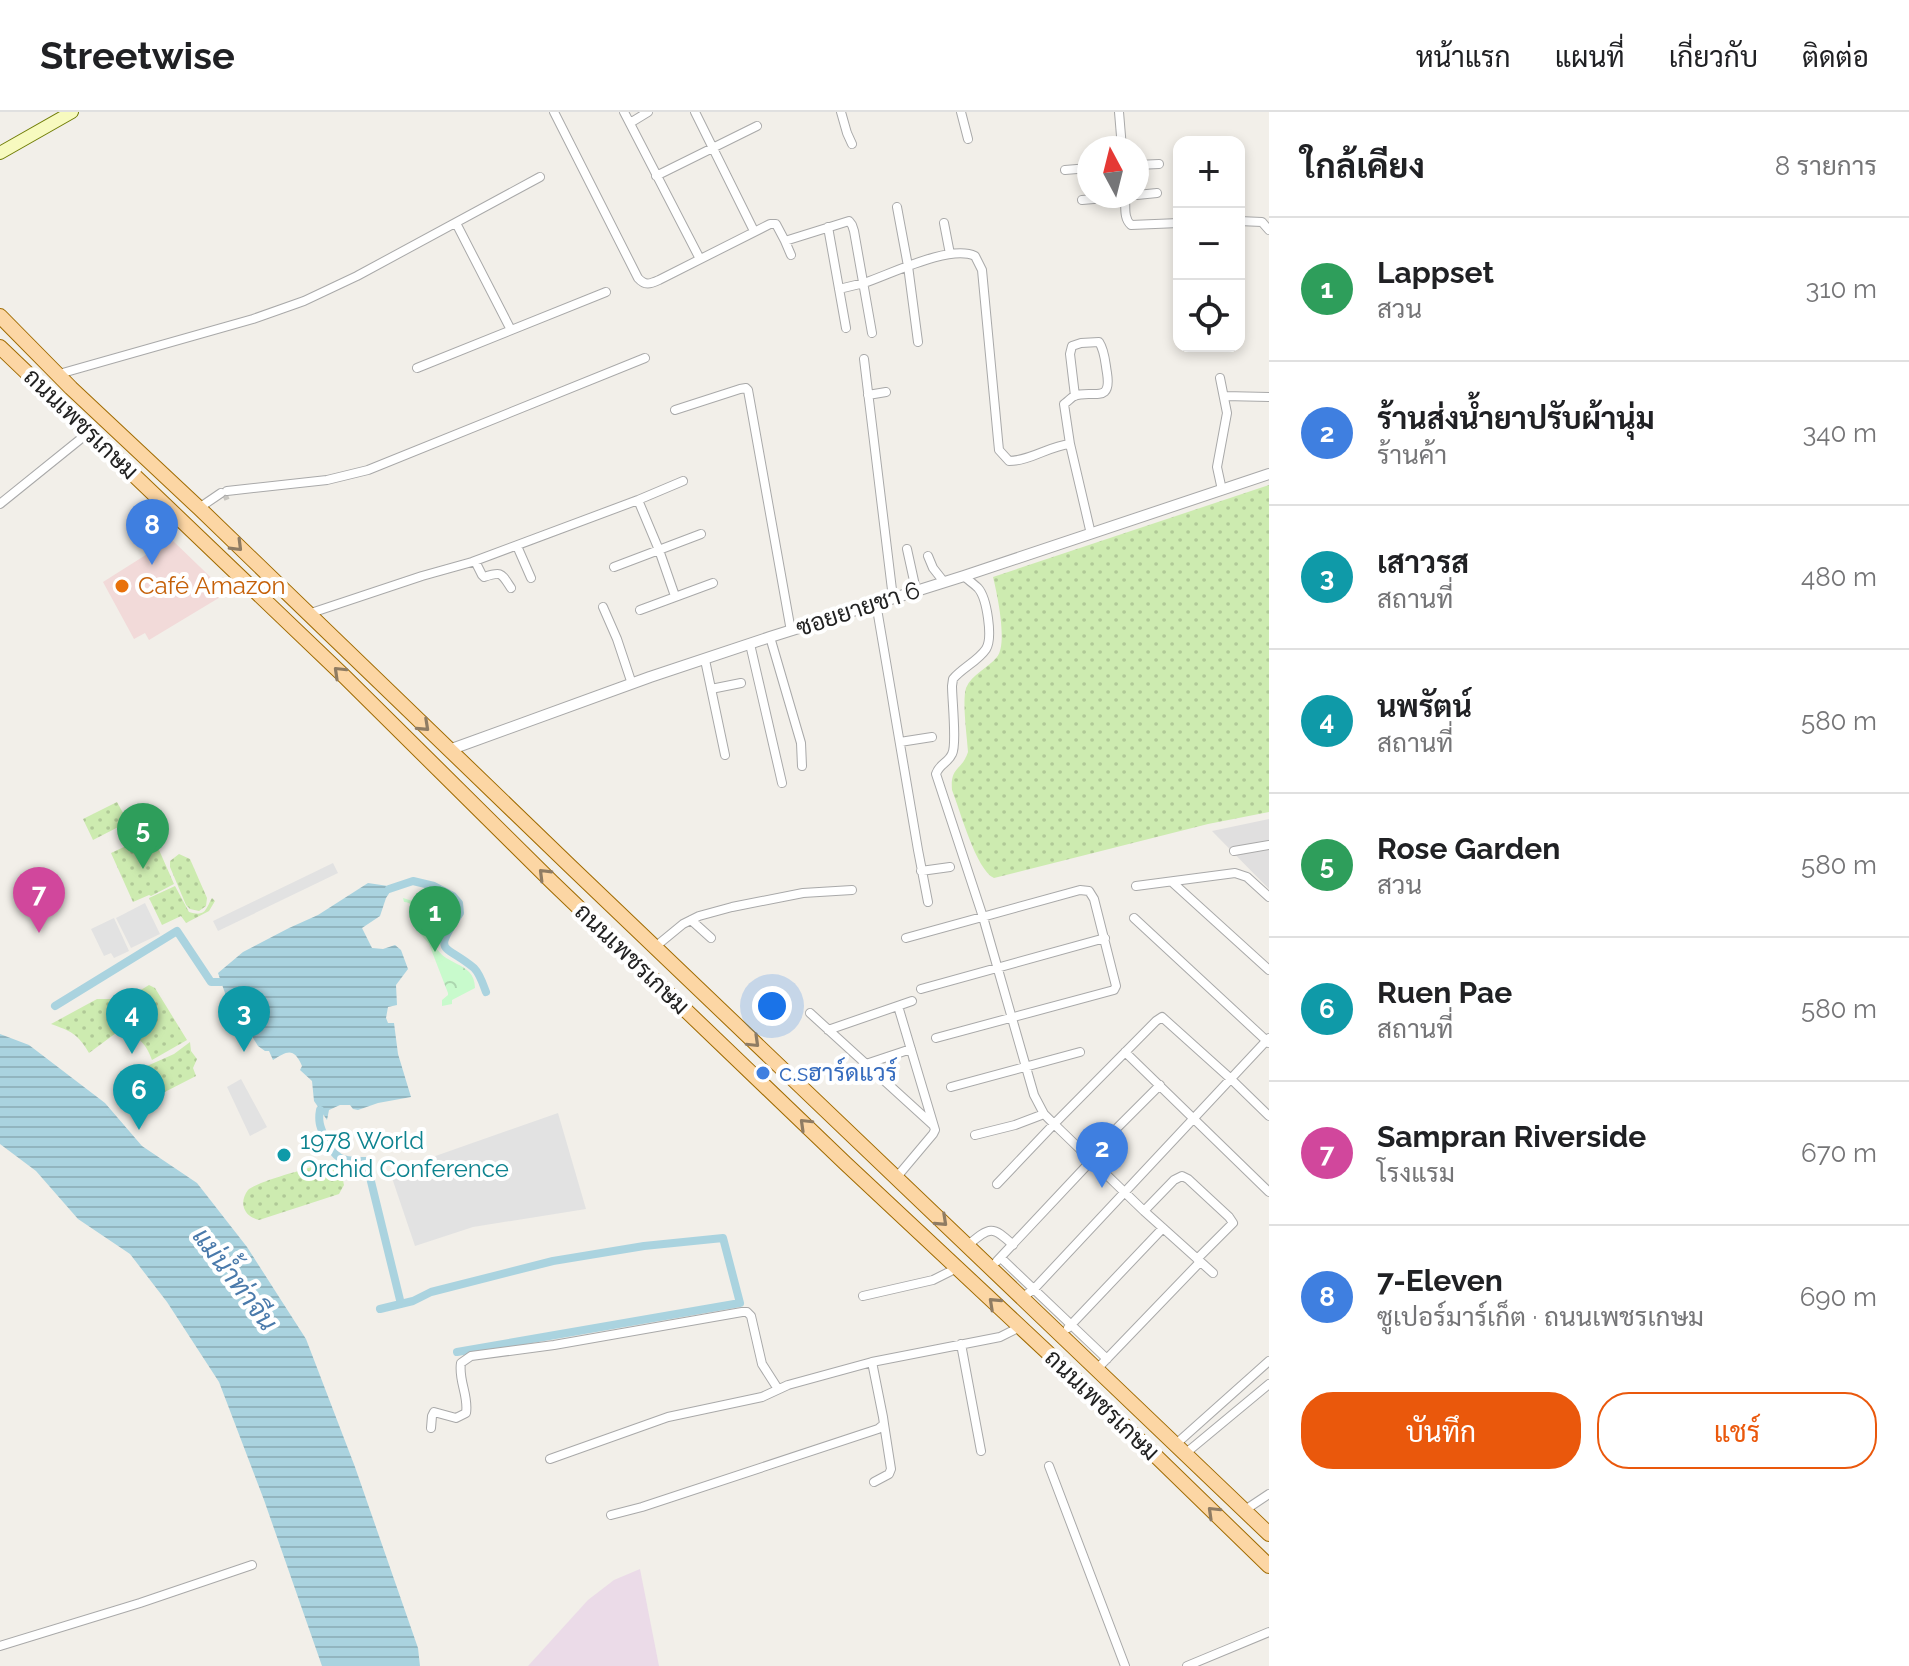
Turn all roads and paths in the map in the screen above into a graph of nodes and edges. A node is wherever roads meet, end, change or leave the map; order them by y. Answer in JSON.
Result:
{"nodes":[{"id":1,"x":72,"y":112,"type":"edge"},
{"id":2,"x":554,"y":112,"type":"edge"},
{"id":3,"x":624,"y":112,"type":"edge"},
{"id":4,"x":648,"y":112,"type":"edge"},
{"id":5,"x":695,"y":112,"type":"edge"},
{"id":6,"x":841,"y":112,"type":"edge"},
{"id":7,"x":961,"y":112,"type":"edge"},
{"id":8,"x":1119,"y":112,"type":"edge"},
{"id":9,"x":630,"y":123,"type":"junction"},
{"id":10,"x":757,"y":126,"type":"dead end"},
{"id":11,"x":1121,"y":136,"type":"edge"},
{"id":12,"x":968,"y":139,"type":"dead end"},
{"id":13,"x":852,"y":144,"type":"dead end"},
{"id":14,"x":713,"y":147,"type":"junction"},
{"id":15,"x":0,"y":153,"type":"edge"},
{"id":16,"x":1149,"y":164,"type":"edge"},
{"id":17,"x":1159,"y":164,"type":"dead end"},
{"id":18,"x":1077,"y":169,"type":"edge"},
{"id":19,"x":1065,"y":170,"type":"dead end"},
{"id":20,"x":656,"y":176,"type":"junction"},
{"id":21,"x":540,"y":177,"type":"dead end"},
{"id":22,"x":1157,"y":193,"type":"dead end"},
{"id":23,"x":1149,"y":194,"type":"edge"},
{"id":24,"x":897,"y":207,"type":"dead end"},
{"id":25,"x":1126,"y":208,"type":"edge"},
{"id":26,"x":1245,"y":221,"type":"edge"},
{"id":27,"x":456,"y":223,"type":"junction"},
{"id":28,"x":944,"y":223,"type":"dead end"},
{"id":29,"x":1173,"y":223,"type":"edge"},
{"id":30,"x":828,"y":227,"type":"junction"},
{"id":31,"x":1269,"y":230,"type":"edge"},
{"id":32,"x":754,"y":231,"type":"junction"},
{"id":33,"x":785,"y":241,"type":"junction"},
{"id":34,"x":950,"y":254,"type":"junction"},
{"id":35,"x":791,"y":255,"type":"dead end"},
{"id":36,"x":700,"y":259,"type":"junction"},
{"id":37,"x":908,"y":266,"type":"junction"},
{"id":38,"x":863,"y":283,"type":"junction"},
{"id":39,"x":839,"y":289,"type":"junction"},
{"id":40,"x":606,"y":292,"type":"dead end"},
{"id":41,"x":0,"y":316,"type":"edge"},
{"id":42,"x":846,"y":328,"type":"dead end"},
{"id":43,"x":511,"y":330,"type":"junction"},
{"id":44,"x":872,"y":333,"type":"dead end"},
{"id":45,"x":918,"y":342,"type":"dead end"},
{"id":46,"x":0,"y":347,"type":"edge"},
{"id":47,"x":645,"y":358,"type":"dead end"},
{"id":48,"x":864,"y":359,"type":"dead end"},
{"id":49,"x":417,"y":368,"type":"dead end"},
{"id":50,"x":58,"y":375,"type":"junction"},
{"id":51,"x":1220,"y":378,"type":"dead end"},
{"id":52,"x":886,"y":392,"type":"dead end"},
{"id":53,"x":868,"y":395,"type":"junction"},
{"id":54,"x":1075,"y":396,"type":"junction"},
{"id":55,"x":1224,"y":396,"type":"junction"},
{"id":56,"x":1269,"y":397,"type":"edge"},
{"id":57,"x":675,"y":410,"type":"dead end"},
{"id":58,"x":88,"y":433,"type":"junction"},
{"id":59,"x":1070,"y":444,"type":"junction"},
{"id":60,"x":1269,"y":474,"type":"edge"},
{"id":61,"x":683,"y":481,"type":"dead end"},
{"id":62,"x":1222,"y":490,"type":"junction"},
{"id":63,"x":638,"y":500,"type":"junction"},
{"id":64,"x":0,"y":504,"type":"edge"},
{"id":65,"x":201,"y":510,"type":"junction"},
{"id":66,"x":701,"y":534,"type":"dead end"},
{"id":67,"x":1091,"y":534,"type":"junction"},
{"id":68,"x":517,"y":546,"type":"junction"},
{"id":69,"x":907,"y":549,"type":"dead end"},
{"id":70,"x":659,"y":550,"type":"junction"},
{"id":71,"x":928,"y":556,"type":"dead end"},
{"id":72,"x":475,"y":561,"type":"junction"},
{"id":73,"x":614,"y":567,"type":"dead end"},
{"id":74,"x":964,"y":576,"type":"junction"},
{"id":75,"x":531,"y":578,"type":"dead end"},
{"id":76,"x":944,"y":582,"type":"junction"},
{"id":77,"x":713,"y":583,"type":"dead end"},
{"id":78,"x":511,"y":588,"type":"dead end"},
{"id":79,"x":916,"y":590,"type":"junction"},
{"id":80,"x":675,"y":596,"type":"junction"},
{"id":81,"x":893,"y":598,"type":"junction"},
{"id":82,"x":876,"y":603,"type":"junction"},
{"id":83,"x":603,"y":607,"type":"dead end"},
{"id":84,"x":640,"y":610,"type":"dead end"},
{"id":85,"x":308,"y":614,"type":"junction"},
{"id":86,"x":791,"y":631,"type":"junction"},
{"id":87,"x":770,"y":637,"type":"junction"},
{"id":88,"x":750,"y":644,"type":"junction"},
{"id":89,"x":705,"y":660,"type":"junction"},
{"id":90,"x":741,"y":683,"type":"dead end"},
{"id":91,"x":632,"y":684,"type":"junction"},
{"id":92,"x":711,"y":689,"type":"junction"},
{"id":93,"x":932,"y":737,"type":"dead end"},
{"id":94,"x":900,"y":742,"type":"junction"},
{"id":95,"x":449,"y":750,"type":"junction"},
{"id":96,"x":725,"y":755,"type":"dead end"},
{"id":97,"x":802,"y":766,"type":"dead end"},
{"id":98,"x":782,"y":783,"type":"dead end"},
{"id":99,"x":1269,"y":845,"type":"edge"},
{"id":100,"x":1234,"y":851,"type":"dead end"},
{"id":101,"x":950,"y":867,"type":"dead end"},
{"id":102,"x":921,"y":871,"type":"junction"},
{"id":103,"x":1172,"y":882,"type":"junction"},
{"id":104,"x":1136,"y":886,"type":"dead end"},
{"id":105,"x":592,"y":887,"type":"junction"},
{"id":106,"x":852,"y":890,"type":"dead end"},
{"id":107,"x":1269,"y":897,"type":"edge"},
{"id":108,"x":928,"y":902,"type":"dead end"},
{"id":109,"x":983,"y":917,"type":"junction"},
{"id":110,"x":1134,"y":918,"type":"dead end"},
{"id":111,"x":691,"y":920,"type":"junction"},
{"id":112,"x":711,"y":938,"type":"dead end"},
{"id":113,"x":906,"y":938,"type":"dead end"},
{"id":114,"x":1105,"y":938,"type":"junction"},
{"id":115,"x":655,"y":947,"type":"junction"},
{"id":116,"x":998,"y":969,"type":"junction"},
{"id":117,"x":1269,"y":970,"type":"edge"},
{"id":118,"x":921,"y":989,"type":"dead end"},
{"id":119,"x":912,"y":1001,"type":"dead end"},
{"id":120,"x":898,"y":1006,"type":"junction"},
{"id":121,"x":684,"y":1008,"type":"junction"},
{"id":122,"x":721,"y":1010,"type":"junction"},
{"id":123,"x":810,"y":1013,"type":"dead end"},
{"id":124,"x":1013,"y":1019,"type":"junction"},
{"id":125,"x":828,"y":1030,"type":"junction"},
{"id":126,"x":936,"y":1038,"type":"dead end"},
{"id":127,"x":1268,"y":1041,"type":"edge"},
{"id":128,"x":911,"y":1049,"type":"junction"},
{"id":129,"x":1080,"y":1052,"type":"dead end"},
{"id":130,"x":1125,"y":1052,"type":"junction"},
{"id":131,"x":866,"y":1064,"type":"junction"},
{"id":132,"x":1027,"y":1066,"type":"junction"},
{"id":133,"x":1231,"y":1079,"type":"junction"},
{"id":134,"x":1160,"y":1085,"type":"junction"},
{"id":135,"x":951,"y":1087,"type":"dead end"},
{"id":136,"x":779,"y":1100,"type":"junction"},
{"id":137,"x":1044,"y":1114,"type":"junction"},
{"id":138,"x":1269,"y":1116,"type":"edge"},
{"id":139,"x":1192,"y":1119,"type":"junction"},
{"id":140,"x":1054,"y":1124,"type":"junction"},
{"id":141,"x":934,"y":1126,"type":"junction"},
{"id":142,"x":975,"y":1135,"type":"dead end"},
{"id":143,"x":1090,"y":1159,"type":"junction"},
{"id":144,"x":896,"y":1178,"type":"junction"},
{"id":145,"x":997,"y":1184,"type":"dead end"},
{"id":146,"x":1125,"y":1192,"type":"junction"},
{"id":147,"x":1269,"y":1192,"type":"edge"},
{"id":148,"x":1144,"y":1211,"type":"junction"},
{"id":149,"x":1163,"y":1228,"type":"junction"},
{"id":150,"x":968,"y":1245,"type":"junction"},
{"id":151,"x":1013,"y":1245,"type":"junction"},
{"id":152,"x":1199,"y":1260,"type":"junction"},
{"id":153,"x":995,"y":1262,"type":"junction"},
{"id":154,"x":957,"y":1268,"type":"junction"},
{"id":155,"x":1213,"y":1273,"type":"dead end"},
{"id":156,"x":1029,"y":1293,"type":"junction"},
{"id":157,"x":863,"y":1296,"type":"dead end"},
{"id":158,"x":1020,"y":1327,"type":"junction"},
{"id":159,"x":1066,"y":1329,"type":"junction"},
{"id":160,"x":961,"y":1344,"type":"junction"},
{"id":161,"x":1269,"y":1361,"type":"edge"},
{"id":162,"x":872,"y":1362,"type":"junction"},
{"id":163,"x":1104,"y":1369,"type":"junction"},
{"id":164,"x":1269,"y":1384,"type":"edge"},
{"id":165,"x":778,"y":1389,"type":"junction"},
{"id":166,"x":884,"y":1424,"type":"junction"},
{"id":167,"x":431,"y":1428,"type":"dead end"},
{"id":168,"x":1181,"y":1449,"type":"junction"},
{"id":169,"x":981,"y":1451,"type":"dead end"},
{"id":170,"x":550,"y":1459,"type":"dead end"},
{"id":171,"x":1049,"y":1466,"type":"dead end"},
{"id":172,"x":874,"y":1482,"type":"dead end"},
{"id":173,"x":1269,"y":1494,"type":"edge"},
{"id":174,"x":1245,"y":1510,"type":"junction"},
{"id":175,"x":611,"y":1515,"type":"dead end"},
{"id":176,"x":1269,"y":1534,"type":"edge"},
{"id":177,"x":252,"y":1565,"type":"dead end"},
{"id":178,"x":1269,"y":1566,"type":"edge"},
{"id":179,"x":1269,"y":1632,"type":"edge"},
{"id":180,"x":0,"y":1646,"type":"edge"},
{"id":181,"x":1212,"y":1656,"type":"junction"},
{"id":182,"x":1125,"y":1666,"type":"edge"},
{"id":183,"x":1187,"y":1666,"type":"edge"},
{"id":184,"x":1216,"y":1666,"type":"edge"}],
"edges":[{"from":1,"to":15,"type":"main road"},
{"from":2,"to":36,"type":"street"},
{"from":3,"to":9,"type":"street"},
{"from":4,"to":9,"type":"street"},
{"from":5,"to":14,"type":"street"},
{"from":6,"to":13,"type":"street"},
{"from":7,"to":12,"type":"street"},
{"from":8,"to":11,"type":"street"},
{"from":9,"to":20,"type":"street"},
{"from":10,"to":14,"type":"street"},
{"from":14,"to":20,"type":"street"},
{"from":14,"to":32,"type":"street"},
{"from":16,"to":17,"type":"street"},
{"from":18,"to":19,"type":"street"},
{"from":20,"to":36,"type":"street"},
{"from":21,"to":27,"type":"street"},
{"from":22,"to":23,"type":"street"},
{"from":24,"to":37,"type":"street"},
{"from":25,"to":29,"type":"street"},
{"from":26,"to":31,"type":"street"},
{"from":27,"to":43,"type":"street"},
{"from":27,"to":50,"type":"street"},
{"from":28,"to":34,"type":"street"},
{"from":30,"to":33,"type":"street"},
{"from":30,"to":38,"type":"street"},
{"from":30,"to":39,"type":"street"},
{"from":32,"to":33,"type":"street"},
{"from":32,"to":36,"type":"street"},
{"from":33,"to":35,"type":"street"},
{"from":34,"to":37,"type":"street"},
{"from":34,"to":59,"type":"street"},
{"from":37,"to":38,"type":"street"},
{"from":37,"to":45,"type":"street"},
{"from":38,"to":39,"type":"street"},
{"from":38,"to":44,"type":"street"},
{"from":39,"to":42,"type":"street"},
{"from":40,"to":43,"type":"street"},
{"from":41,"to":50,"type":"main road","name":"ถนนเพชรเกษม"},
{"from":43,"to":49,"type":"street"},
{"from":46,"to":58,"type":"main road","name":"ถนนเพชรเกษม"},
{"from":47,"to":65,"type":"street"},
{"from":48,"to":53,"type":"street"},
{"from":50,"to":65,"type":"main road","name":"ถนนเพชรเกษม"},
{"from":51,"to":55,"type":"street"},
{"from":52,"to":53,"type":"street"},
{"from":53,"to":81,"type":"street"},
{"from":54,"to":54,"type":"street"},
{"from":54,"to":59,"type":"street"},
{"from":55,"to":56,"type":"street"},
{"from":55,"to":62,"type":"street"},
{"from":57,"to":86,"type":"street"},
{"from":58,"to":64,"type":"street"},
{"from":121,"to":58,"type":"main road","name":"ถนนเพชรเกษม","one_way":true},
{"from":59,"to":67,"type":"street"},
{"from":60,"to":62,"type":"street","name":"ซอยยายชา 6"},
{"from":61,"to":63,"type":"street"},
{"from":62,"to":67,"type":"street","name":"ซอยยายชา 6"},
{"from":63,"to":68,"type":"street"},
{"from":63,"to":70,"type":"street"},
{"from":65,"to":85,"type":"main road","name":"ถนนเพชรเกษม","one_way":true},
{"from":66,"to":70,"type":"street"},
{"from":67,"to":74,"type":"street","name":"ซอยยายชา 6"},
{"from":68,"to":72,"type":"street"},
{"from":68,"to":75,"type":"street"},
{"from":69,"to":79,"type":"street"},
{"from":70,"to":73,"type":"street"},
{"from":70,"to":80,"type":"street"},
{"from":71,"to":76,"type":"street"},
{"from":72,"to":78,"type":"street"},
{"from":72,"to":85,"type":"street"},
{"from":74,"to":76,"type":"street","name":"ซอยยายชา 6"},
{"from":74,"to":109,"type":"street"},
{"from":76,"to":79,"type":"street","name":"ซอยยายชา 6"},
{"from":77,"to":80,"type":"street"},
{"from":79,"to":81,"type":"street","name":"ซอยยายชา 6"},
{"from":80,"to":84,"type":"street"},
{"from":81,"to":82,"type":"street","name":"ซอยยายชา 6"},
{"from":82,"to":86,"type":"street","name":"ซอยยายชา 6"},
{"from":82,"to":94,"type":"street"},
{"from":83,"to":91,"type":"street"},
{"from":85,"to":95,"type":"main road","name":"ถนนเพชรเกษม","one_way":true},
{"from":86,"to":87,"type":"street","name":"ซอยยายชา 6"},
{"from":87,"to":88,"type":"street","name":"ซอยยายชา 6"},
{"from":87,"to":97,"type":"street"},
{"from":88,"to":89,"type":"street","name":"ซอยยายชา 6"},
{"from":88,"to":98,"type":"street"},
{"from":89,"to":91,"type":"street","name":"ซอยยายชา 6"},
{"from":89,"to":92,"type":"street"},
{"from":90,"to":92,"type":"street"},
{"from":91,"to":95,"type":"street","name":"ซอยยายชา 6"},
{"from":92,"to":96,"type":"street"},
{"from":93,"to":94,"type":"street"},
{"from":94,"to":102,"type":"street"},
{"from":95,"to":105,"type":"main road","name":"ถนนเพชรเกษม"},
{"from":99,"to":100,"type":"street"},
{"from":101,"to":102,"type":"street"},
{"from":102,"to":108,"type":"street"},
{"from":103,"to":104,"type":"street"},
{"from":103,"to":107,"type":"street"},
{"from":103,"to":117,"type":"street"},
{"from":105,"to":115,"type":"main road","name":"ถนนเพชรเกษม"},
{"from":105,"to":121,"type":"main road"},
{"from":106,"to":111,"type":"street"},
{"from":109,"to":113,"type":"street"},
{"from":109,"to":114,"type":"street"},
{"from":109,"to":116,"type":"street"},
{"from":110,"to":127,"type":"street"},
{"from":111,"to":112,"type":"street"},
{"from":111,"to":115,"type":"street"},
{"from":114,"to":116,"type":"street"},
{"from":114,"to":124,"type":"street"},
{"from":115,"to":122,"type":"main road","name":"ถนนเพชรเกษม"},
{"from":116,"to":118,"type":"street"},
{"from":116,"to":124,"type":"street"},
{"from":119,"to":120,"type":"street"},
{"from":120,"to":125,"type":"street"},
{"from":120,"to":128,"type":"street"},
{"from":121,"to":136,"type":"main road","name":"ถนนเพชรเกษม"},
{"from":122,"to":136,"type":"main road"},
{"from":122,"to":144,"type":"main road","name":"ถนนเพชรเกษม","one_way":true},
{"from":123,"to":125,"type":"street"},
{"from":124,"to":126,"type":"street"},
{"from":124,"to":132,"type":"street"},
{"from":125,"to":131,"type":"street"},
{"from":127,"to":133,"type":"street"},
{"from":128,"to":131,"type":"street"},
{"from":128,"to":141,"type":"street"},
{"from":129,"to":132,"type":"street"},
{"from":130,"to":133,"type":"street"},
{"from":130,"to":134,"type":"street"},
{"from":130,"to":140,"type":"street"},
{"from":131,"to":141,"type":"street"},
{"from":132,"to":135,"type":"street"},
{"from":132,"to":137,"type":"street"},
{"from":133,"to":138,"type":"street"},
{"from":133,"to":139,"type":"street"},
{"from":134,"to":139,"type":"street"},
{"from":134,"to":143,"type":"street"},
{"from":154,"to":136,"type":"main road","name":"ถนนเพชรเกษม","one_way":true},
{"from":137,"to":140,"type":"street"},
{"from":137,"to":142,"type":"street"},
{"from":139,"to":146,"type":"street"},
{"from":139,"to":147,"type":"street"},
{"from":140,"to":143,"type":"street"},
{"from":140,"to":145,"type":"street"},
{"from":141,"to":144,"type":"street"},
{"from":143,"to":146,"type":"street"},
{"from":143,"to":151,"type":"street"},
{"from":144,"to":150,"type":"main road","name":"ถนนเพชรเกษม","one_way":true},
{"from":146,"to":148,"type":"street"},
{"from":146,"to":156,"type":"street"},
{"from":148,"to":149,"type":"street"},
{"from":148,"to":152,"type":"street"},
{"from":149,"to":152,"type":"street"},
{"from":149,"to":159,"type":"street"},
{"from":150,"to":151,"type":"street"},
{"from":150,"to":153,"type":"main road","name":"ถนนเพชรเกษม"},
{"from":151,"to":153,"type":"street"},
{"from":152,"to":155,"type":"street"},
{"from":152,"to":163,"type":"street"},
{"from":153,"to":156,"type":"main road","name":"ถนนเพชรเกษม"},
{"from":154,"to":157,"type":"street"},
{"from":158,"to":154,"type":"main road","name":"ถนนเพชรเกษม","one_way":true},
{"from":156,"to":159,"type":"main road","name":"ถนนเพชรเกษม"},
{"from":158,"to":160,"type":"street"},
{"from":178,"to":158,"type":"main road","name":"ถนนเพชรเกษม","one_way":true},
{"from":159,"to":163,"type":"main road","name":"ถนนเพชรเกษม"},
{"from":160,"to":162,"type":"street"},
{"from":160,"to":169,"type":"street"},
{"from":161,"to":168,"type":"street"},
{"from":162,"to":165,"type":"street"},
{"from":162,"to":166,"type":"street"},
{"from":163,"to":168,"type":"main road","name":"ถนนเพชรเกษม"},
{"from":164,"to":168,"type":"street"},
{"from":165,"to":167,"type":"street"},
{"from":165,"to":170,"type":"street"},
{"from":166,"to":172,"type":"street"},
{"from":166,"to":175,"type":"street"},
{"from":168,"to":174,"type":"main road","name":"ถนนเพชรเกษม"},
{"from":171,"to":182,"type":"street"},
{"from":173,"to":174,"type":"street"},
{"from":174,"to":176,"type":"main road","name":"ถนนเพชรเกษม"},
{"from":177,"to":180,"type":"street"},
{"from":179,"to":181,"type":"street"},
{"from":181,"to":183,"type":"street"},
{"from":181,"to":184,"type":"street"}]}
